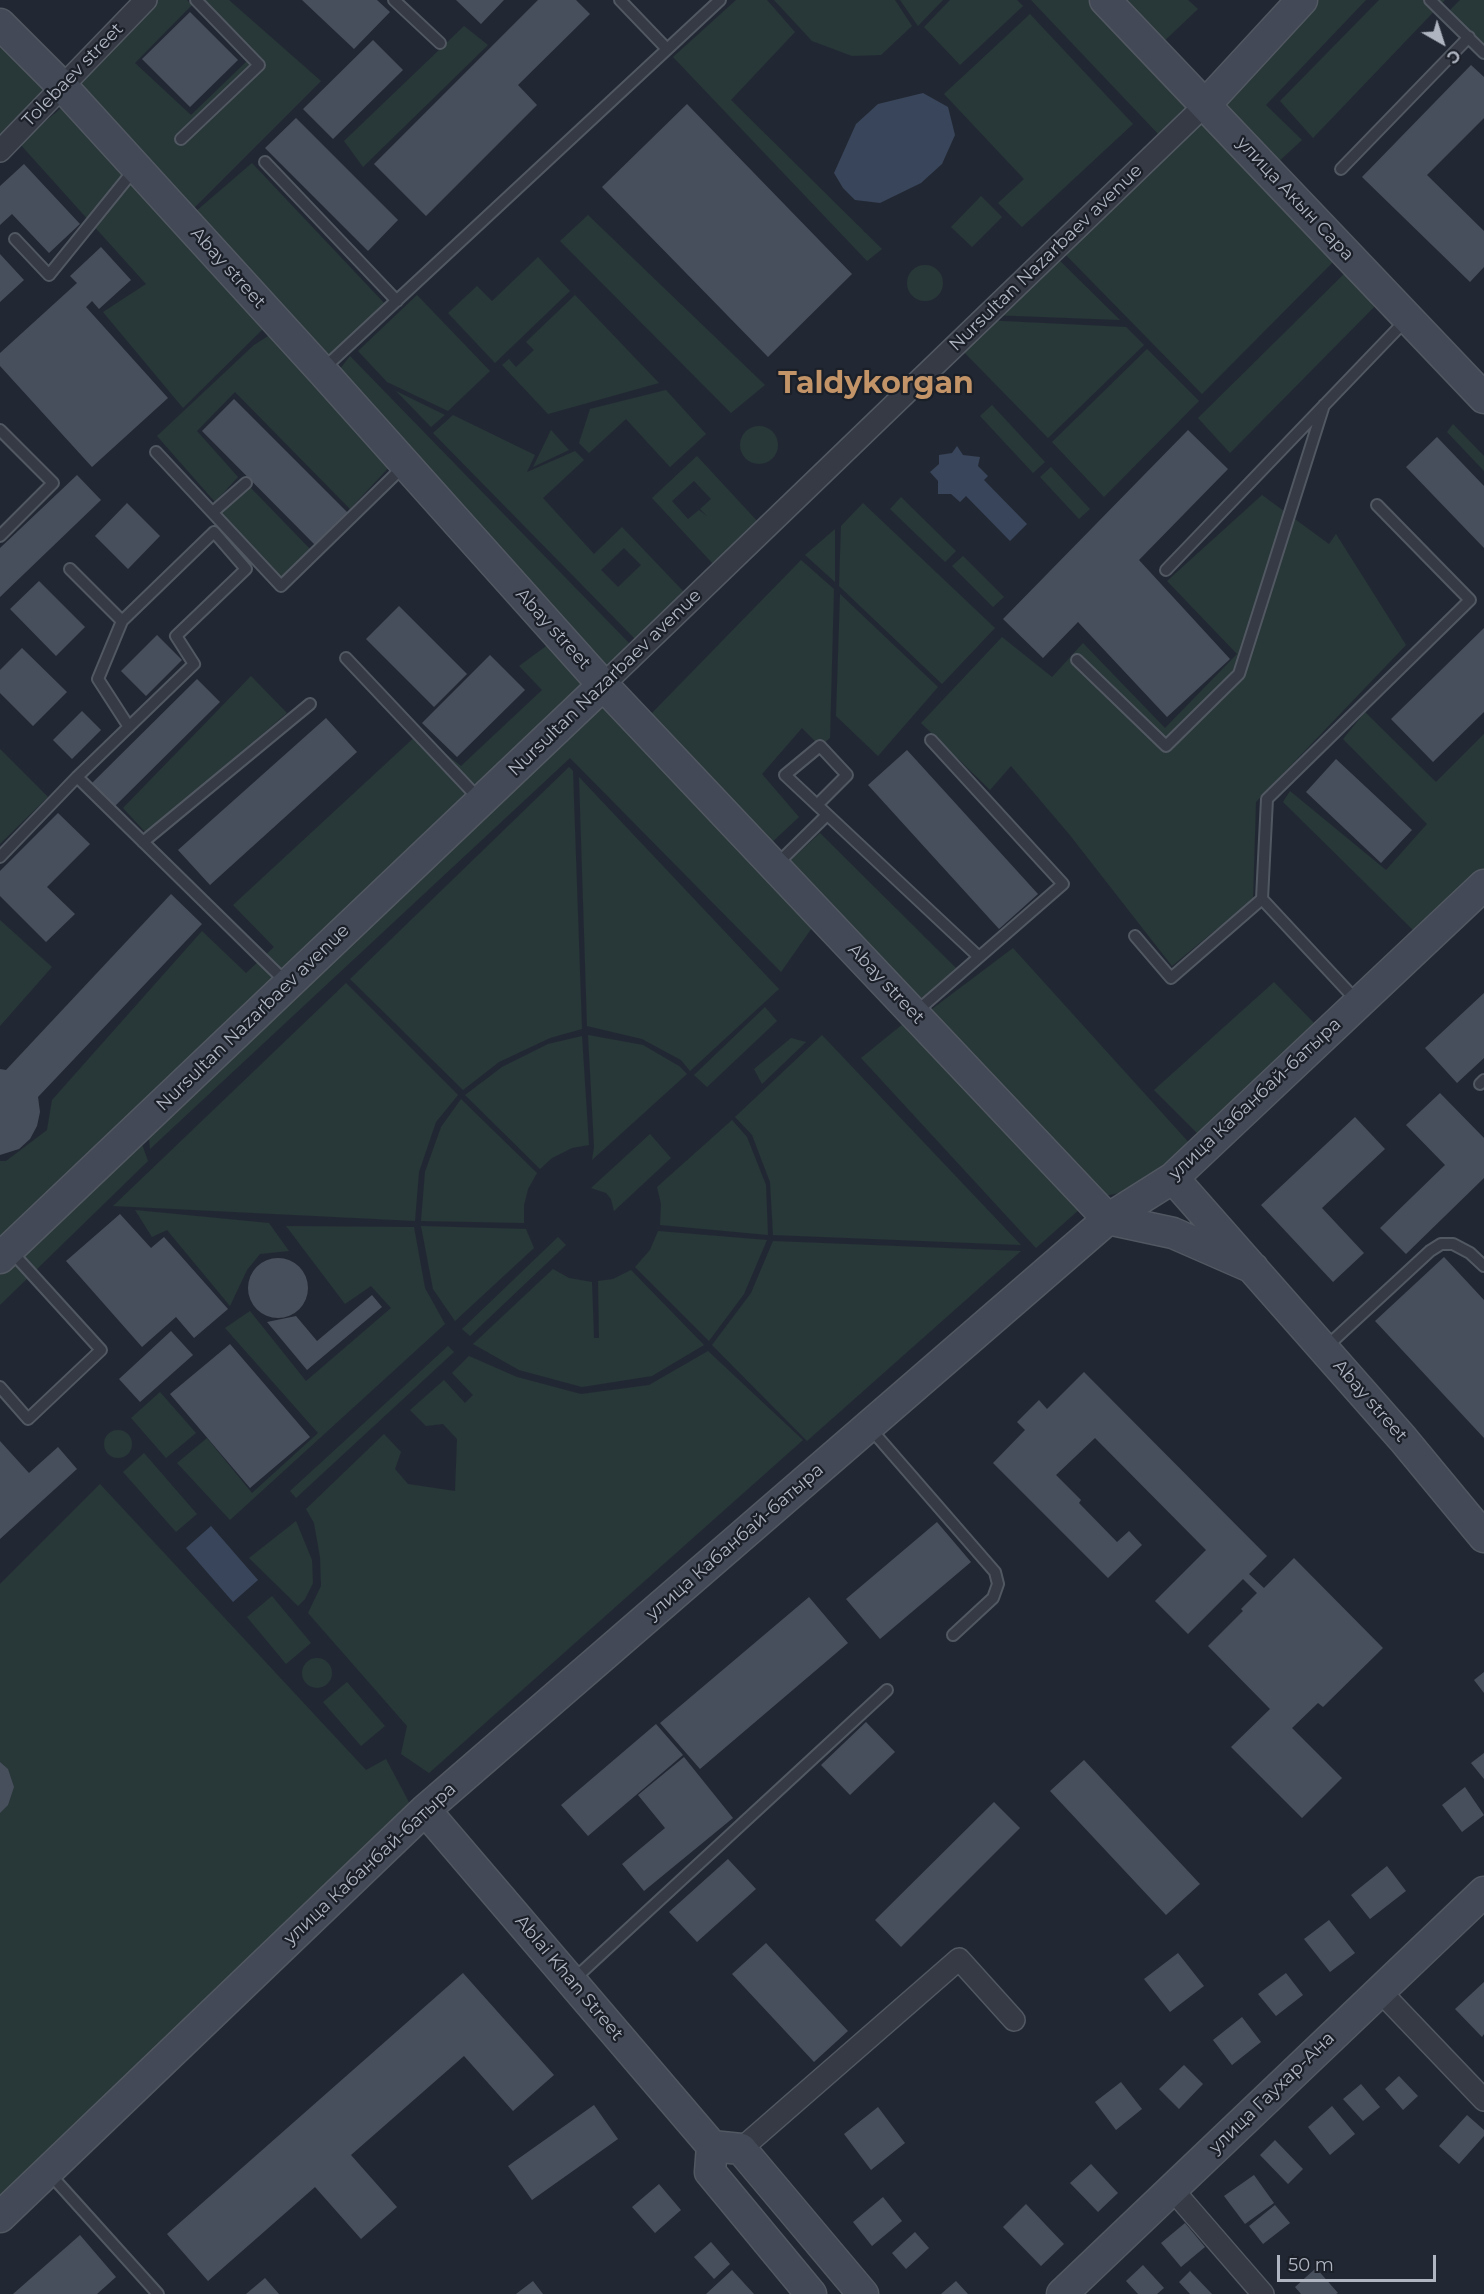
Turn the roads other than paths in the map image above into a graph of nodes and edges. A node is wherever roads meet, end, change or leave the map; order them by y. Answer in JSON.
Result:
{"nodes":[{"id":1,"x":146,"y":0,"type":"edge"},
{"id":2,"x":196,"y":0,"type":"edge"},
{"id":3,"x":394,"y":0,"type":"edge"},
{"id":4,"x":620,"y":0,"type":"edge"},
{"id":5,"x":720,"y":0,"type":"edge"},
{"id":6,"x":1105,"y":0,"type":"edge"},
{"id":7,"x":1302,"y":0,"type":"edge"},
{"id":8,"x":1430,"y":0,"type":"edge"},
{"id":9,"x":0,"y":24,"type":"edge"},
{"id":10,"x":1469,"y":37,"type":"junction"},
{"id":11,"x":440,"y":43,"type":"dead end"},
{"id":12,"x":667,"y":49,"type":"junction"},
{"id":13,"x":1484,"y":52,"type":"edge"},
{"id":14,"x":63,"y":87,"type":"junction"},
{"id":15,"x":1206,"y":104,"type":"junction"},
{"id":16,"x":181,"y":139,"type":"dead end"},
{"id":17,"x":0,"y":151,"type":"edge"},
{"id":18,"x":265,"y":162,"type":"dead end"},
{"id":19,"x":136,"y":168,"type":"junction"},
{"id":20,"x":1341,"y":169,"type":"dead end"},
{"id":21,"x":15,"y":239,"type":"dead end"},
{"id":22,"x":397,"y":301,"type":"junction"},
{"id":23,"x":1408,"y":318,"type":"junction"},
{"id":24,"x":322,"y":371,"type":"junction"},
{"id":25,"x":1484,"y":398,"type":"edge"},
{"id":26,"x":1324,"y":405,"type":"junction"},
{"id":27,"x":0,"y":430,"type":"edge"},
{"id":28,"x":156,"y":452,"type":"dead end"},
{"id":29,"x":406,"y":464,"type":"junction"},
{"id":30,"x":246,"y":483,"type":"dead end"},
{"id":31,"x":1377,"y":505,"type":"dead end"},
{"id":32,"x":213,"y":512,"type":"junction"},
{"id":33,"x":0,"y":536,"type":"edge"},
{"id":34,"x":70,"y":569,"type":"dead end"},
{"id":35,"x":1166,"y":570,"type":"dead end"},
{"id":36,"x":122,"y":621,"type":"junction"},
{"id":37,"x":346,"y":658,"type":"dead end"},
{"id":38,"x":1077,"y":660,"type":"dead end"},
{"id":39,"x":603,"y":685,"type":"junction"},
{"id":40,"x":310,"y":704,"type":"dead end"},
{"id":41,"x":129,"y":727,"type":"junction"},
{"id":42,"x":931,"y":740,"type":"dead end"},
{"id":43,"x":77,"y":777,"type":"junction"},
{"id":44,"x":481,"y":801,"type":"junction"},
{"id":45,"x":817,"y":805,"type":"junction"},
{"id":46,"x":827,"y":815,"type":"junction"},
{"id":47,"x":143,"y":842,"type":"junction"},
{"id":48,"x":0,"y":856,"type":"edge"},
{"id":49,"x":775,"y":866,"type":"junction"},
{"id":50,"x":1484,"y":885,"type":"edge"},
{"id":51,"x":1262,"y":899,"type":"junction"},
{"id":52,"x":1135,"y":936,"type":"dead end"},
{"id":53,"x":979,"y":957,"type":"junction"},
{"id":54,"x":288,"y":984,"type":"junction"},
{"id":55,"x":1359,"y":1003,"type":"junction"},
{"id":56,"x":914,"y":1014,"type":"junction"},
{"id":57,"x":1173,"y":1178,"type":"junction"},
{"id":58,"x":1108,"y":1219,"type":"junction"},
{"id":59,"x":5,"y":1254,"type":"edge"},
{"id":60,"x":1484,"y":1266,"type":"edge"},
{"id":61,"x":1253,"y":1268,"type":"junction"},
{"id":62,"x":1324,"y":1349,"type":"junction"},
{"id":63,"x":0,"y":1387,"type":"edge"},
{"id":64,"x":868,"y":1426,"type":"junction"},
{"id":65,"x":1484,"y":1537,"type":"edge"},
{"id":66,"x":953,"y":1635,"type":"dead end"},
{"id":67,"x":887,"y":1689,"type":"dead end"},
{"id":68,"x":425,"y":1810,"type":"junction"},
{"id":69,"x":1484,"y":1892,"type":"edge"},
{"id":70,"x":572,"y":1981,"type":"junction"},
{"id":71,"x":1379,"y":1990,"type":"junction"},
{"id":72,"x":1014,"y":2020,"type":"dead end"},
{"id":73,"x":1484,"y":2100,"type":"edge"},
{"id":74,"x":727,"y":2148,"type":"junction"},
{"id":75,"x":47,"y":2171,"type":"junction"},
{"id":76,"x":1172,"y":2189,"type":"junction"},
{"id":77,"x":0,"y":2217,"type":"edge"},
{"id":78,"x":158,"y":2294,"type":"edge"},
{"id":79,"x":811,"y":2294,"type":"edge"},
{"id":80,"x":864,"y":2294,"type":"edge"},
{"id":81,"x":1062,"y":2294,"type":"edge"},
{"id":82,"x":1263,"y":2294,"type":"edge"}],
"edges":[{"from":1,"to":14,"type":"street","name":"Tolebaev street"},
{"from":2,"to":16,"type":"lane"},
{"from":3,"to":11,"type":"lane"},
{"from":4,"to":12,"type":"lane"},
{"from":5,"to":12,"type":"lane"},
{"from":6,"to":15,"type":"main road","name":"улица Акын Сара"},
{"from":7,"to":15,"type":"main road"},
{"from":8,"to":10,"type":"lane"},
{"from":9,"to":14,"type":"main road","name":"Abay street"},
{"from":10,"to":13,"type":"lane"},
{"from":10,"to":20,"type":"lane"},
{"from":12,"to":22,"type":"lane"},
{"from":14,"to":17,"type":"street","name":"Tolebaev street"},
{"from":14,"to":19,"type":"main road","name":"Abay street"},
{"from":15,"to":23,"type":"main road","name":"улица Акын Сара"},
{"from":15,"to":39,"type":"street","name":"Nursultan Nazarbaev avenue"},
{"from":18,"to":22,"type":"lane"},
{"from":19,"to":21,"type":"lane"},
{"from":19,"to":24,"type":"main road","name":"Abay street"},
{"from":22,"to":24,"type":"lane"},
{"from":23,"to":25,"type":"main road","name":"улица Акын Сара"},
{"from":23,"to":26,"type":"lane"},
{"from":24,"to":29,"type":"main road","name":"Abay street"},
{"from":26,"to":35,"type":"lane"},
{"from":26,"to":38,"type":"lane"},
{"from":27,"to":33,"type":"lane"},
{"from":28,"to":32,"type":"lane"},
{"from":29,"to":32,"type":"lane"},
{"from":29,"to":39,"type":"main road","name":"Abay street"},
{"from":30,"to":32,"type":"lane"},
{"from":31,"to":51,"type":"lane"},
{"from":34,"to":36,"type":"lane"},
{"from":36,"to":41,"type":"lane"},
{"from":36,"to":41,"type":"lane"},
{"from":37,"to":44,"type":"lane"},
{"from":39,"to":44,"type":"main road","name":"Nursultan Nazarbaev avenue"},
{"from":39,"to":49,"type":"main road","name":"Abay street"},
{"from":40,"to":47,"type":"lane"},
{"from":41,"to":43,"type":"lane"},
{"from":42,"to":53,"type":"lane"},
{"from":43,"to":47,"type":"lane"},
{"from":43,"to":48,"type":"lane"},
{"from":44,"to":54,"type":"main road","name":"Nursultan Nazarbaev avenue"},
{"from":45,"to":45,"type":"lane"},
{"from":45,"to":46,"type":"lane"},
{"from":46,"to":49,"type":"lane"},
{"from":46,"to":53,"type":"lane"},
{"from":47,"to":54,"type":"lane"},
{"from":49,"to":56,"type":"main road","name":"Abay street"},
{"from":50,"to":55,"type":"main road","name":"улица Кабанбай-батыра"},
{"from":51,"to":52,"type":"lane"},
{"from":51,"to":55,"type":"lane"},
{"from":53,"to":56,"type":"lane"},
{"from":54,"to":59,"type":"main road","name":"Nursultan Nazarbaev avenue"},
{"from":55,"to":57,"type":"main road","name":"улица Кабанбай-батыра"},
{"from":56,"to":58,"type":"main road","name":"Abay street"},
{"from":57,"to":58,"type":"main road","name":"улица Кабанбай-батыра"},
{"from":57,"to":61,"type":"main road","name":"Abay street"},
{"from":58,"to":61,"type":"main road","name":"Abay street"},
{"from":58,"to":64,"type":"main road","name":"улица Кабанбай-батыра"},
{"from":59,"to":63,"type":"lane"},
{"from":60,"to":62,"type":"lane"},
{"from":61,"to":62,"type":"main road","name":"Abay street"},
{"from":62,"to":65,"type":"main road","name":"Abay street"},
{"from":64,"to":66,"type":"lane"},
{"from":64,"to":68,"type":"main road","name":"улица Кабанбай-батыра"},
{"from":67,"to":70,"type":"lane"},
{"from":68,"to":70,"type":"main road","name":"Ablai Khan Street"},
{"from":68,"to":75,"type":"main road","name":"улица Кабанбай-батыра"},
{"from":69,"to":71,"type":"main road","name":"улица Гаухар-Ана"},
{"from":70,"to":74,"type":"main road","name":"Ablai Khan Street"},
{"from":71,"to":73,"type":"street"},
{"from":71,"to":76,"type":"main road","name":"улица Гаухар-Ана"},
{"from":72,"to":74,"type":"street"},
{"from":74,"to":79,"type":"main road"},
{"from":74,"to":80,"type":"main road","name":"Ablai Khan Street"},
{"from":75,"to":77,"type":"main road","name":"улица Кабанбай-батыра"},
{"from":75,"to":78,"type":"lane"},
{"from":76,"to":81,"type":"main road","name":"улица Гаухар-Ана"},
{"from":76,"to":82,"type":"street"}]}
